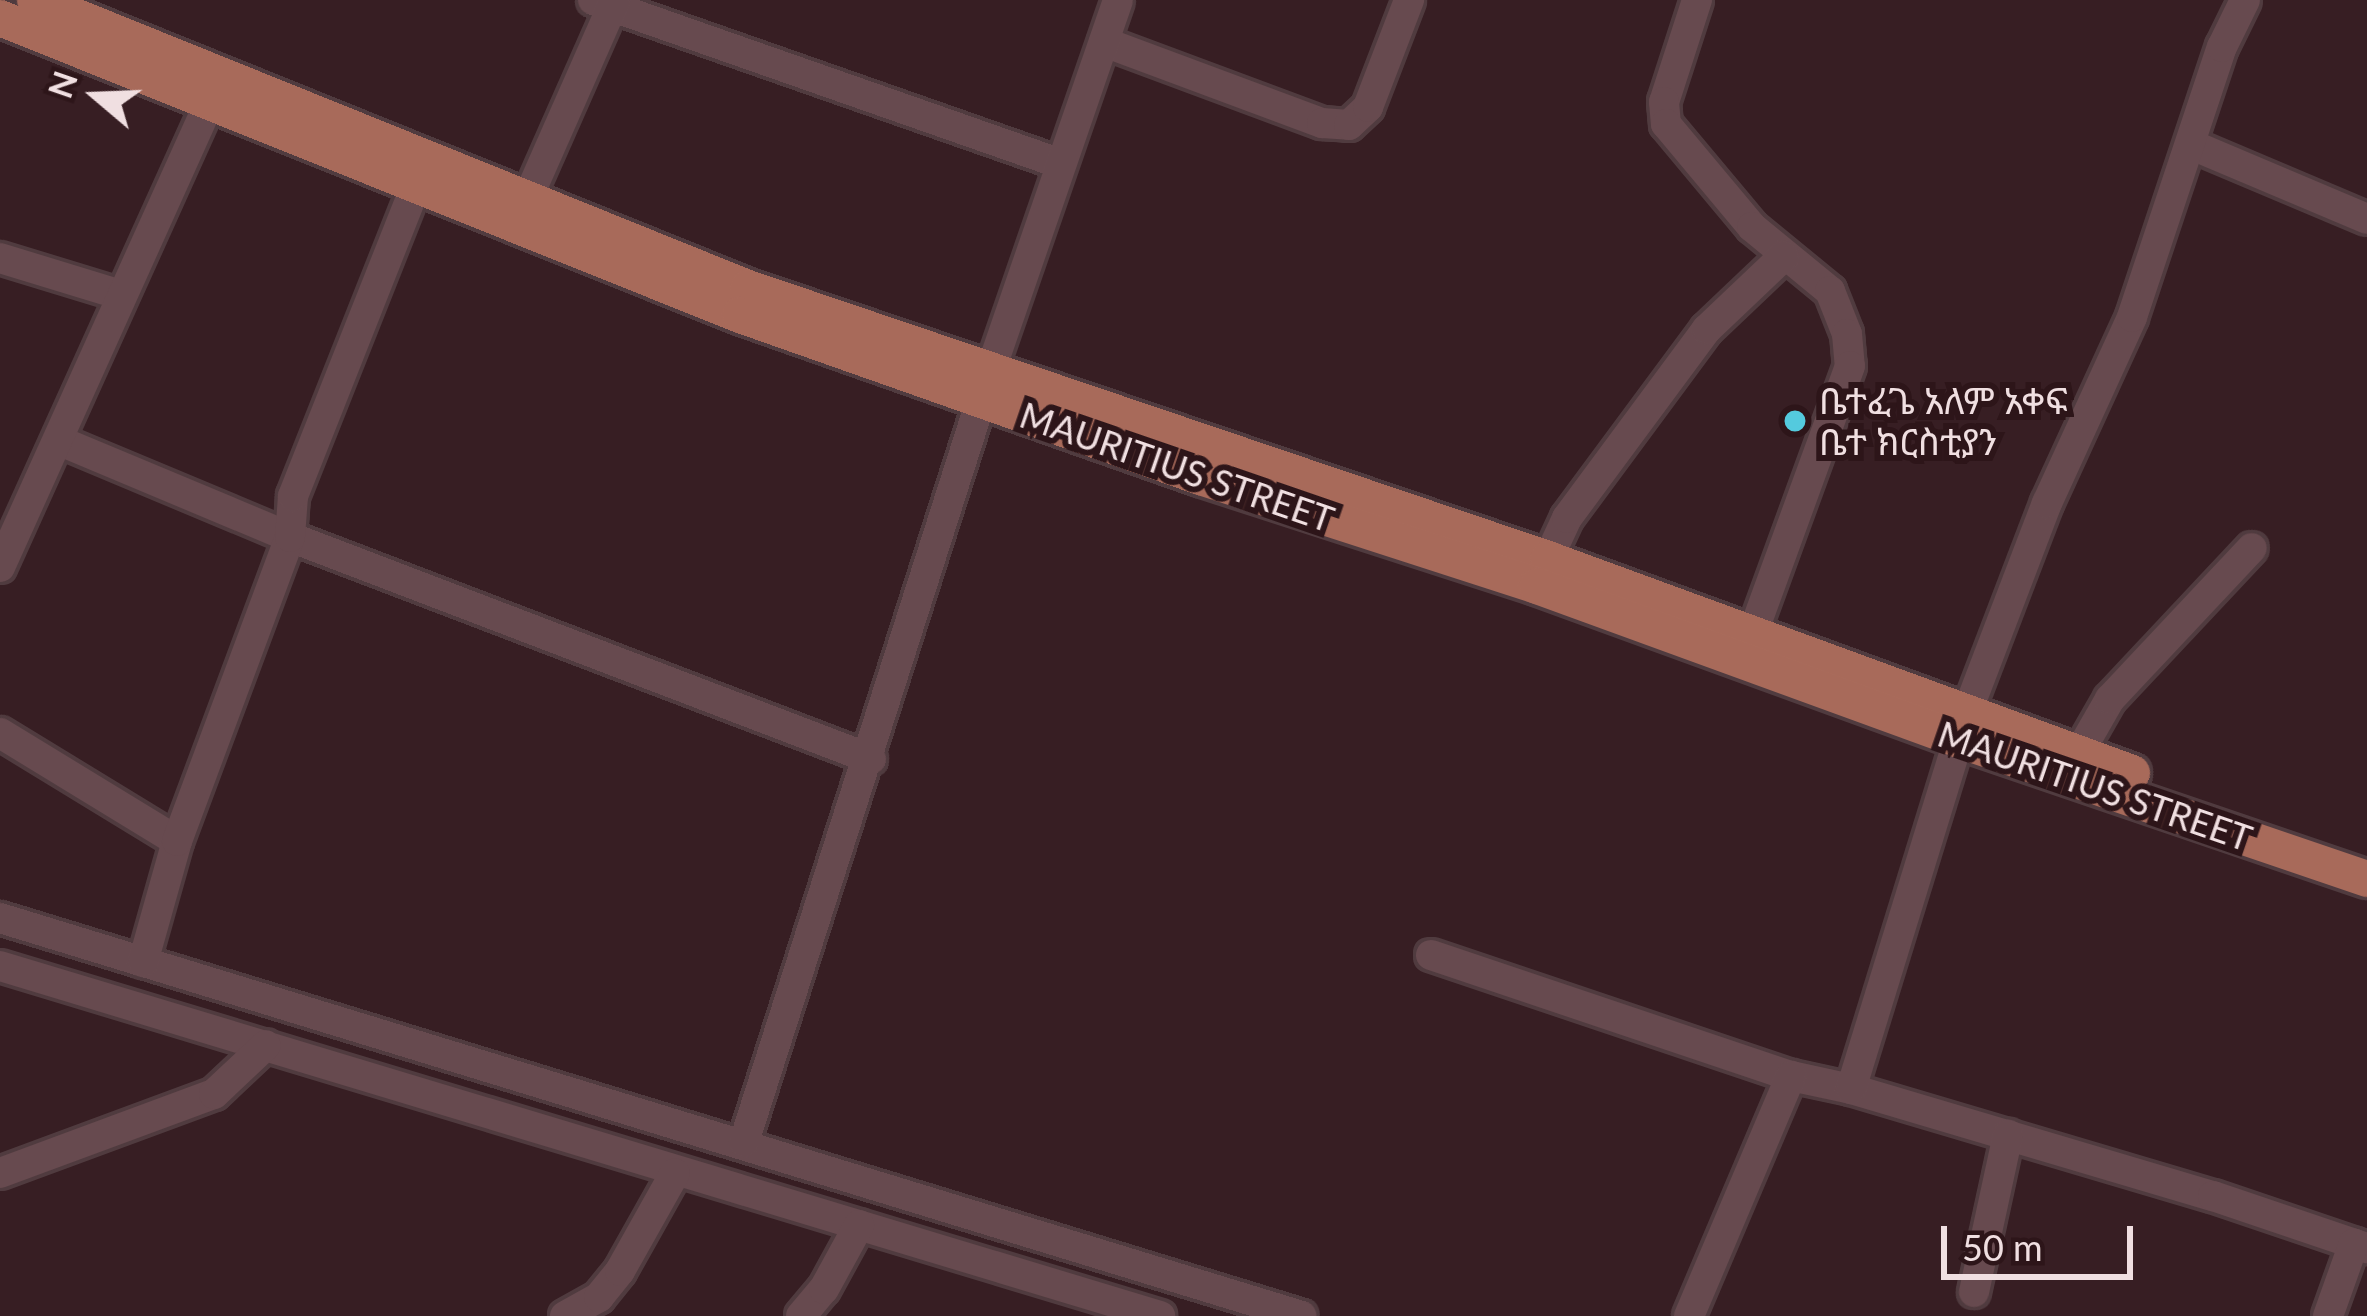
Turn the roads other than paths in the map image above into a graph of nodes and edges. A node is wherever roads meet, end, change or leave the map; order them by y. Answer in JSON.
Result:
{"nodes":[{"id":1,"x":34,"y":0,"type":"edge"},
{"id":2,"x":1118,"y":0,"type":"edge"},
{"id":3,"x":1409,"y":0,"type":"edge"},
{"id":4,"x":1697,"y":0,"type":"edge"},
{"id":5,"x":2245,"y":0,"type":"edge"},
{"id":6,"x":606,"y":3,"type":"edge"},
{"id":7,"x":0,"y":18,"type":"edge"},
{"id":8,"x":1104,"y":42,"type":"junction"},
{"id":9,"x":214,"y":91,"type":"junction"},
{"id":10,"x":2192,"y":145,"type":"junction"},
{"id":11,"x":1060,"y":164,"type":"junction"},
{"id":12,"x":420,"y":173,"type":"junction"},
{"id":13,"x":520,"y":213,"type":"junction"},
{"id":14,"x":2367,"y":218,"type":"edge"},
{"id":15,"x":1784,"y":256,"type":"junction"},
{"id":16,"x":0,"y":258,"type":"edge"},
{"id":17,"x":121,"y":295,"type":"junction"},
{"id":18,"x":986,"y":386,"type":"junction"},
{"id":19,"x":60,"y":441,"type":"junction"},
{"id":20,"x":290,"y":537,"type":"junction"},
{"id":21,"x":2252,"y":548,"type":"dead end"},
{"id":22,"x":1548,"y":559,"type":"junction"},
{"id":23,"x":0,"y":567,"type":"edge"},
{"id":24,"x":1752,"y":635,"type":"junction"},
{"id":25,"x":1963,"y":728,"type":"junction"},
{"id":26,"x":0,"y":734,"type":"edge"},
{"id":27,"x":871,"y":759,"type":"junction"},
{"id":28,"x":2071,"y":765,"type":"junction"},
{"id":29,"x":177,"y":841,"type":"junction"},
{"id":30,"x":2367,"y":856,"type":"edge"},
{"id":31,"x":2367,"y":879,"type":"edge"},
{"id":32,"x":0,"y":918,"type":"edge"},
{"id":33,"x":1431,"y":955,"type":"dead end"},
{"id":34,"x":142,"y":962,"type":"junction"},
{"id":35,"x":0,"y":966,"type":"edge"},
{"id":36,"x":266,"y":1045,"type":"junction"},
{"id":37,"x":1791,"y":1076,"type":"junction"},
{"id":38,"x":1851,"y":1089,"type":"junction"},
{"id":39,"x":2008,"y":1136,"type":"junction"},
{"id":40,"x":743,"y":1142,"type":"junction"},
{"id":41,"x":0,"y":1173,"type":"edge"},
{"id":42,"x":674,"y":1173,"type":"junction"},
{"id":43,"x":859,"y":1225,"type":"junction"},
{"id":44,"x":2360,"y":1245,"type":"edge"},
{"id":45,"x":1974,"y":1292,"type":"dead end"},
{"id":46,"x":1246,"y":1308,"type":"edge"},
{"id":47,"x":565,"y":1316,"type":"edge"},
{"id":48,"x":801,"y":1316,"type":"edge"},
{"id":49,"x":1160,"y":1316,"type":"edge"},
{"id":50,"x":1302,"y":1316,"type":"edge"},
{"id":51,"x":1689,"y":1316,"type":"edge"},
{"id":52,"x":2328,"y":1316,"type":"edge"}],
"edges":[{"from":1,"to":9,"type":"main road","name":"MAURITIUS STREET"},
{"from":2,"to":8,"type":"street"},
{"from":3,"to":8,"type":"street"},
{"from":4,"to":15,"type":"street"},
{"from":5,"to":10,"type":"street"},
{"from":6,"to":11,"type":"street"},
{"from":6,"to":13,"type":"street"},
{"from":7,"to":9,"type":"main road","name":"MAURITIUS STREET"},
{"from":8,"to":11,"type":"street"},
{"from":9,"to":12,"type":"main road","name":"MAURITIUS STREET"},
{"from":9,"to":17,"type":"street"},
{"from":10,"to":14,"type":"street"},
{"from":10,"to":25,"type":"street"},
{"from":11,"to":18,"type":"street"},
{"from":12,"to":13,"type":"main road","name":"MAURITIUS STREET"},
{"from":12,"to":20,"type":"street"},
{"from":13,"to":18,"type":"main road","name":"MAURITIUS STREET"},
{"from":15,"to":22,"type":"street"},
{"from":15,"to":24,"type":"street"},
{"from":16,"to":17,"type":"street"},
{"from":17,"to":19,"type":"street"},
{"from":18,"to":22,"type":"main road","name":"MAURITIUS STREET"},
{"from":18,"to":25,"type":"main road","name":"MAURITIUS STREET"},
{"from":18,"to":27,"type":"street"},
{"from":19,"to":20,"type":"street"},
{"from":19,"to":23,"type":"street"},
{"from":20,"to":27,"type":"street"},
{"from":20,"to":29,"type":"street"},
{"from":21,"to":28,"type":"street"},
{"from":22,"to":24,"type":"main road","name":"MAURITIUS STREET"},
{"from":24,"to":25,"type":"main road","name":"MAURITIUS STREET"},
{"from":25,"to":28,"type":"main road","name":"MAURITIUS STREET"},
{"from":25,"to":38,"type":"street"},
{"from":26,"to":29,"type":"street"},
{"from":27,"to":40,"type":"street"},
{"from":28,"to":30,"type":"main road","name":"MAURITIUS STREET"},
{"from":28,"to":31,"type":"main road","name":"MAURITIUS STREET"},
{"from":29,"to":34,"type":"street"},
{"from":32,"to":34,"type":"street"},
{"from":33,"to":37,"type":"street"},
{"from":34,"to":40,"type":"street"},
{"from":35,"to":36,"type":"street"},
{"from":36,"to":41,"type":"street"},
{"from":36,"to":42,"type":"street"},
{"from":37,"to":38,"type":"street"},
{"from":37,"to":51,"type":"street"},
{"from":38,"to":39,"type":"street"},
{"from":39,"to":44,"type":"street"},
{"from":39,"to":45,"type":"street"},
{"from":40,"to":46,"type":"street"},
{"from":42,"to":43,"type":"street"},
{"from":42,"to":47,"type":"street"},
{"from":43,"to":48,"type":"street"},
{"from":43,"to":49,"type":"street"},
{"from":44,"to":52,"type":"street"},
{"from":46,"to":50,"type":"street"}]}
